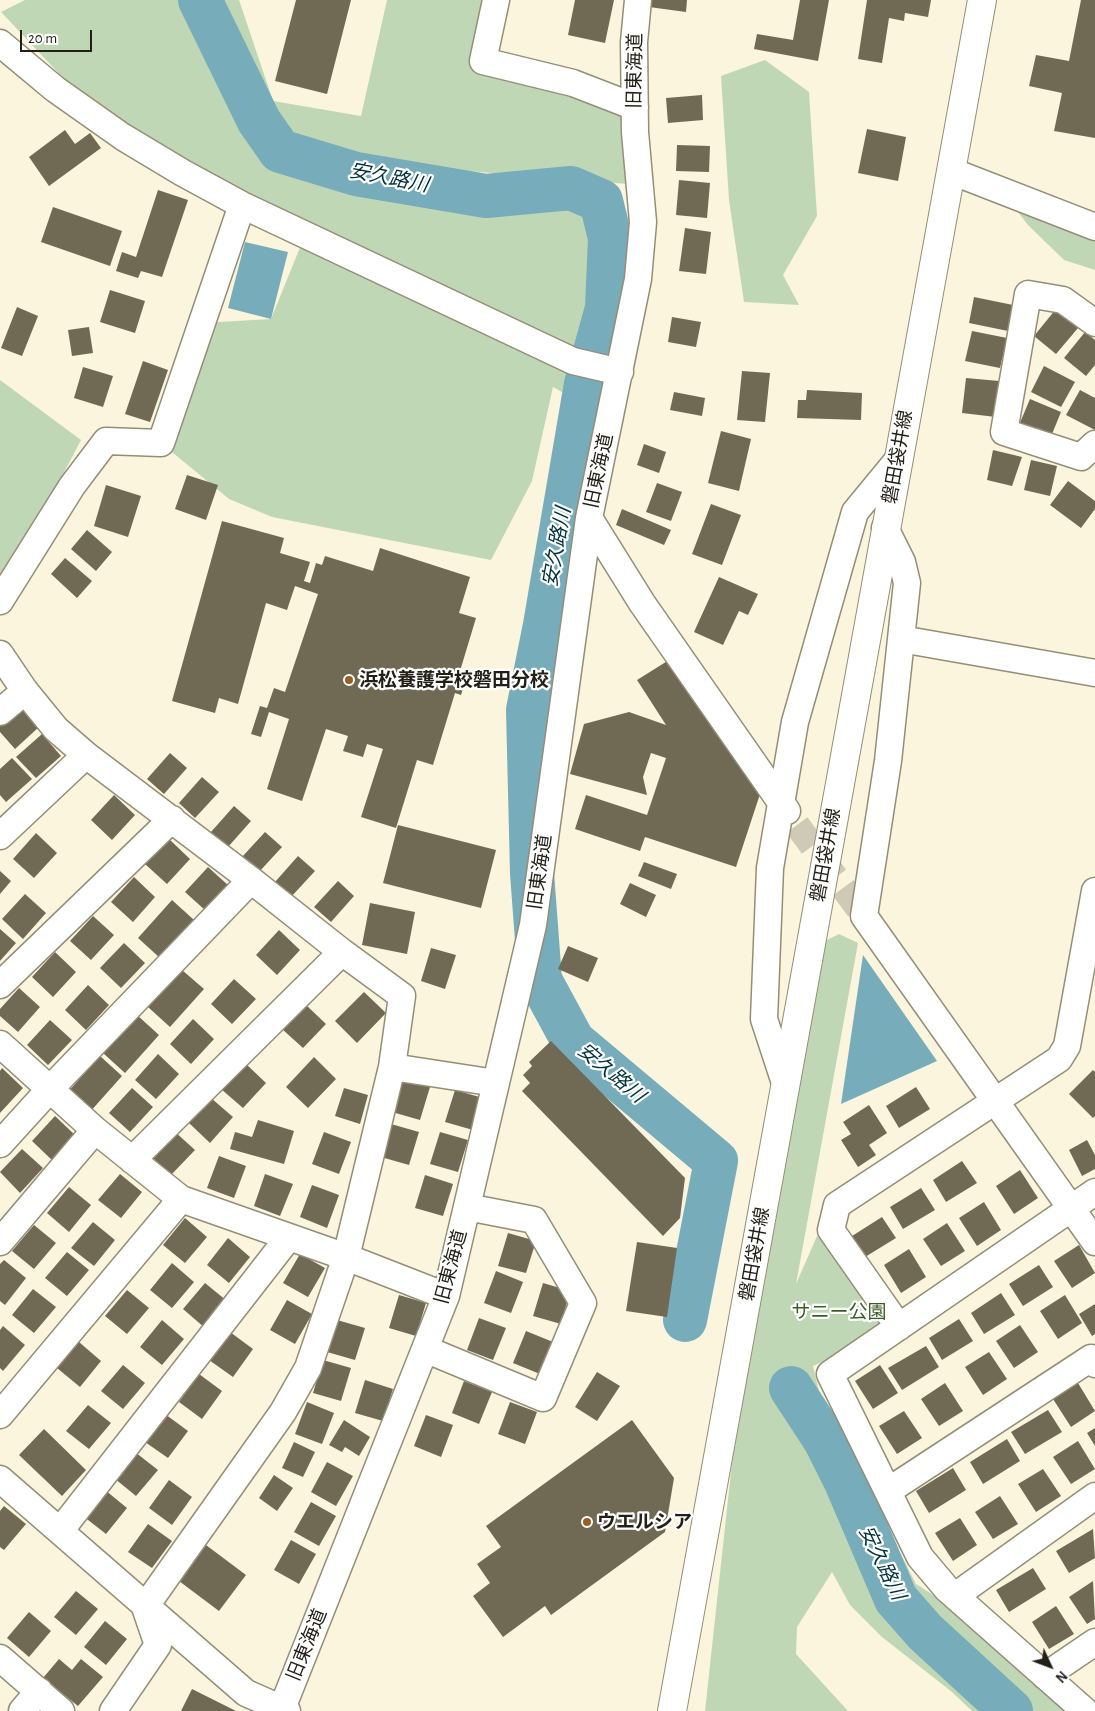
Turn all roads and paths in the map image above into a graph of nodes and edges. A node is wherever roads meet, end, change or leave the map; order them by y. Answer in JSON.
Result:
{"nodes":[{"id":1,"x":496,"y":0,"type":"edge"},
{"id":2,"x":638,"y":0,"type":"edge"},
{"id":3,"x":982,"y":0,"type":"edge"},
{"id":4,"x":0,"y":43,"type":"edge"},
{"id":5,"x":635,"y":107,"type":"junction"},
{"id":6,"x":951,"y":171,"type":"junction"},
{"id":7,"x":242,"y":205,"type":"junction"},
{"id":8,"x":1095,"y":227,"type":"edge"},
{"id":9,"x":1095,"y":323,"type":"edge"},
{"id":10,"x":620,"y":372,"type":"junction"},
{"id":11,"x":1095,"y":444,"type":"edge"},
{"id":12,"x":897,"y":461,"type":"junction"},
{"id":13,"x":589,"y":518,"type":"junction"},
{"id":14,"x":884,"y":528,"type":"junction"},
{"id":15,"x":0,"y":601,"type":"edge"},
{"id":16,"x":901,"y":639,"type":"junction"},
{"id":17,"x":0,"y":654,"type":"edge"},
{"id":18,"x":1095,"y":673,"type":"edge"},
{"id":19,"x":25,"y":691,"type":"junction"},
{"id":20,"x":0,"y":712,"type":"edge"},
{"id":21,"x":86,"y":755,"type":"junction"},
{"id":22,"x":789,"y":815,"type":"junction"},
{"id":23,"x":172,"y":819,"type":"junction"},
{"id":24,"x":0,"y":836,"type":"edge"},
{"id":25,"x":251,"y":880,"type":"junction"},
{"id":26,"x":1095,"y":891,"type":"edge"},
{"id":27,"x":342,"y":952,"type":"junction"},
{"id":28,"x":0,"y":985,"type":"edge"},
{"id":29,"x":0,"y":1044,"type":"edge"},
{"id":30,"x":392,"y":1067,"type":"junction"},
{"id":31,"x":496,"y":1083,"type":"junction"},
{"id":32,"x":785,"y":1083,"type":"junction"},
{"id":33,"x":50,"y":1089,"type":"junction"},
{"id":34,"x":996,"y":1101,"type":"junction"},
{"id":35,"x":95,"y":1130,"type":"junction"},
{"id":36,"x":0,"y":1144,"type":"edge"},
{"id":37,"x":132,"y":1160,"type":"junction"},
{"id":38,"x":1095,"y":1192,"type":"edge"},
{"id":39,"x":181,"y":1199,"type":"junction"},
{"id":40,"x":467,"y":1207,"type":"junction"},
{"id":41,"x":1072,"y":1208,"type":"junction"},
{"id":42,"x":289,"y":1237,"type":"junction"},
{"id":43,"x":0,"y":1242,"type":"edge"},
{"id":44,"x":1095,"y":1242,"type":"edge"},
{"id":45,"x":346,"y":1257,"type":"junction"},
{"id":46,"x":446,"y":1296,"type":"junction"},
{"id":47,"x":899,"y":1327,"type":"junction"},
{"id":48,"x":425,"y":1349,"type":"junction"},
{"id":49,"x":1095,"y":1364,"type":"edge"},
{"id":50,"x":0,"y":1415,"type":"edge"},
{"id":51,"x":0,"y":1479,"type":"edge"},
{"id":52,"x":888,"y":1490,"type":"junction"},
{"id":53,"x":1095,"y":1496,"type":"edge"},
{"id":54,"x":60,"y":1531,"type":"junction"},
{"id":55,"x":955,"y":1596,"type":"junction"},
{"id":56,"x":145,"y":1607,"type":"junction"},
{"id":57,"x":1095,"y":1642,"type":"edge"},
{"id":58,"x":0,"y":1658,"type":"edge"},
{"id":59,"x":1045,"y":1676,"type":"junction"},
{"id":60,"x":39,"y":1692,"type":"junction"},
{"id":61,"x":283,"y":1710,"type":"edge"},
{"id":62,"x":22,"y":1711,"type":"edge"},
{"id":63,"x":61,"y":1711,"type":"edge"},
{"id":64,"x":113,"y":1711,"type":"edge"},
{"id":65,"x":672,"y":1711,"type":"edge"},
{"id":66,"x":1085,"y":1711,"type":"edge"}],
"edges":[{"from":1,"to":5,"type":"street"},
{"from":2,"to":5,"type":"street","name":"旧東海道"},
{"from":3,"to":6,"type":"main road","name":"磐田袋井線"},
{"from":4,"to":7,"type":"street"},
{"from":5,"to":10,"type":"street","name":"旧東海道"},
{"from":6,"to":8,"type":"street"},
{"from":6,"to":12,"type":"main road","name":"磐田袋井線"},
{"from":7,"to":10,"type":"street"},
{"from":7,"to":15,"type":"street"},
{"from":9,"to":11,"type":"street"},
{"from":10,"to":13,"type":"street","name":"旧東海道"},
{"from":12,"to":14,"type":"main road","name":"磐田袋井線"},
{"from":12,"to":22,"type":"street"},
{"from":13,"to":22,"type":"street"},
{"from":13,"to":31,"type":"street","name":"旧東海道"},
{"from":14,"to":16,"type":"street"},
{"from":14,"to":32,"type":"main road","name":"磐田袋井線"},
{"from":16,"to":18,"type":"street"},
{"from":16,"to":34,"type":"street"},
{"from":17,"to":19,"type":"street"},
{"from":19,"to":20,"type":"street"},
{"from":19,"to":21,"type":"street"},
{"from":21,"to":23,"type":"street"},
{"from":21,"to":24,"type":"street"},
{"from":22,"to":32,"type":"street"},
{"from":23,"to":25,"type":"street"},
{"from":23,"to":28,"type":"street"},
{"from":25,"to":27,"type":"street"},
{"from":25,"to":33,"type":"street"},
{"from":26,"to":34,"type":"street"},
{"from":27,"to":30,"type":"street"},
{"from":27,"to":37,"type":"street"},
{"from":29,"to":33,"type":"street"},
{"from":30,"to":31,"type":"street"},
{"from":30,"to":45,"type":"street"},
{"from":31,"to":40,"type":"street","name":"旧東海道"},
{"from":32,"to":65,"type":"main road","name":"磐田袋井線"},
{"from":33,"to":35,"type":"street"},
{"from":33,"to":36,"type":"street"},
{"from":34,"to":41,"type":"street"},
{"from":34,"to":47,"type":"street"},
{"from":35,"to":37,"type":"street"},
{"from":35,"to":43,"type":"street"},
{"from":37,"to":39,"type":"street"},
{"from":38,"to":41,"type":"street"},
{"from":39,"to":42,"type":"street"},
{"from":39,"to":50,"type":"street"},
{"from":40,"to":46,"type":"street","name":"旧東海道"},
{"from":40,"to":48,"type":"street"},
{"from":41,"to":44,"type":"street"},
{"from":41,"to":47,"type":"street"},
{"from":42,"to":45,"type":"street"},
{"from":42,"to":54,"type":"street"},
{"from":45,"to":46,"type":"street"},
{"from":45,"to":56,"type":"street"},
{"from":46,"to":48,"type":"street","name":"旧東海道"},
{"from":47,"to":52,"type":"street"},
{"from":48,"to":61,"type":"street","name":"旧東海道"},
{"from":49,"to":52,"type":"street"},
{"from":51,"to":54,"type":"street"},
{"from":52,"to":55,"type":"street"},
{"from":53,"to":55,"type":"street"},
{"from":54,"to":56,"type":"street"},
{"from":55,"to":59,"type":"street"},
{"from":56,"to":61,"type":"street"},
{"from":56,"to":64,"type":"street"},
{"from":57,"to":59,"type":"street"},
{"from":58,"to":60,"type":"street"},
{"from":59,"to":66,"type":"street"},
{"from":60,"to":62,"type":"street"},
{"from":60,"to":63,"type":"street"}]}
